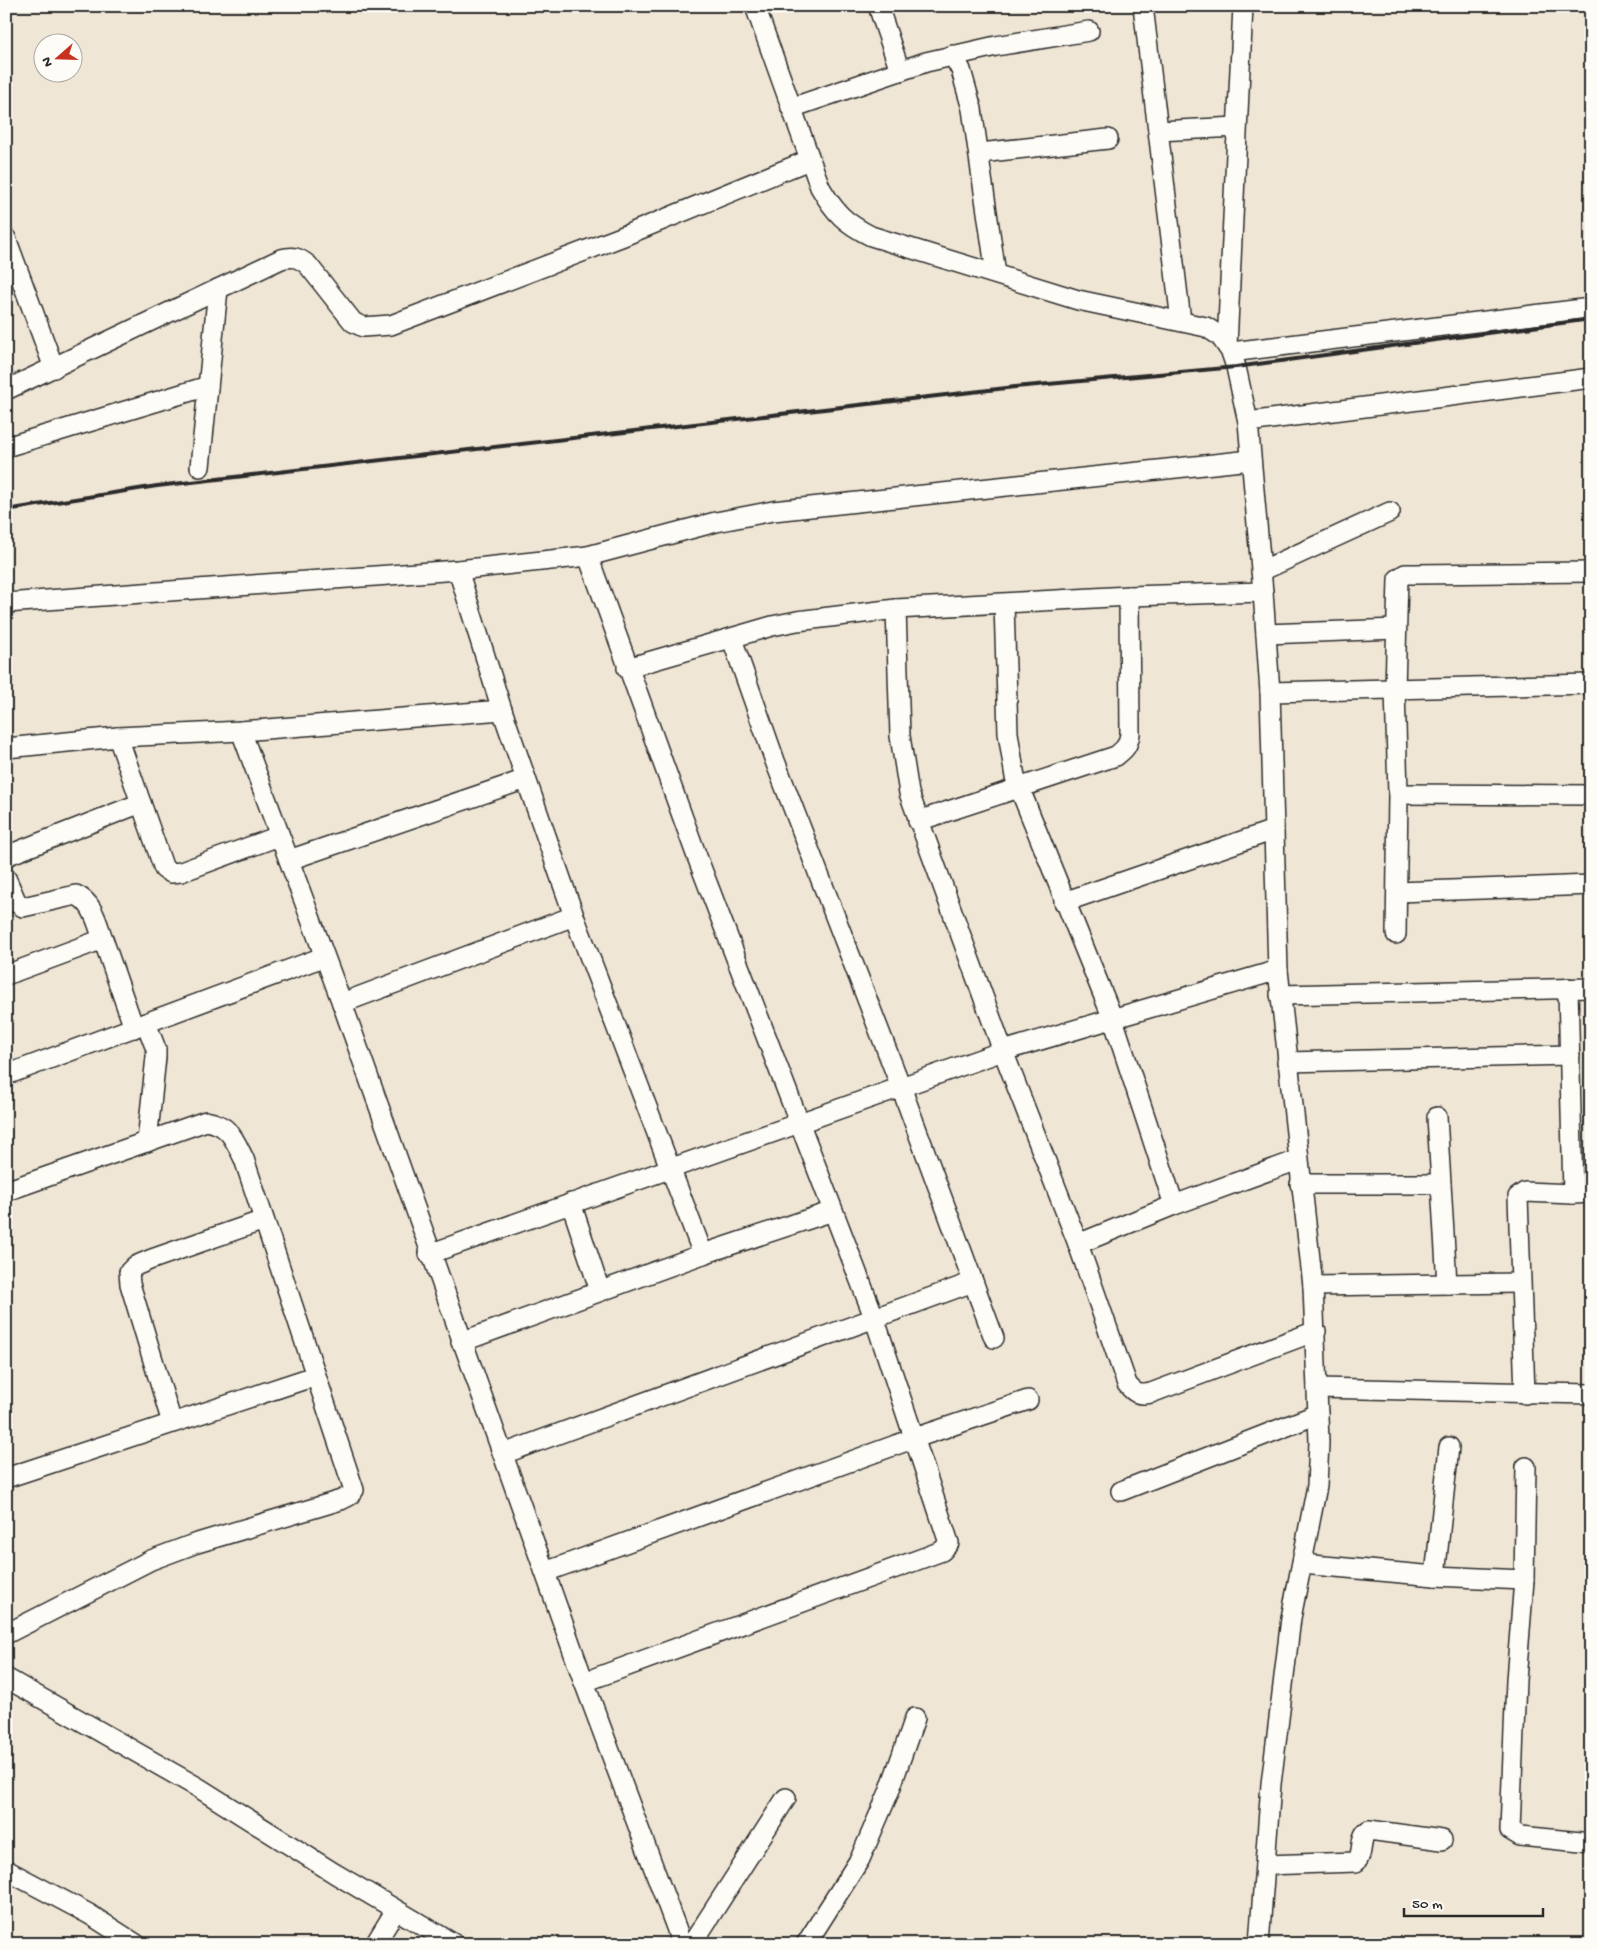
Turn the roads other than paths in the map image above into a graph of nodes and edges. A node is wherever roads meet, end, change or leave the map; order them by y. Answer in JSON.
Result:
{"nodes":[{"id":1,"x":755,"y":6,"type":"edge"},
{"id":2,"x":878,"y":6,"type":"edge"},
{"id":3,"x":1143,"y":6,"type":"edge"},
{"id":4,"x":1242,"y":6,"type":"edge"},
{"id":5,"x":1089,"y":31,"type":"dead end"},
{"id":6,"x":953,"y":55,"type":"junction"},
{"id":7,"x":900,"y":71,"type":"junction"},
{"id":8,"x":791,"y":108,"type":"junction"},
{"id":9,"x":1237,"y":127,"type":"junction"},
{"id":10,"x":1158,"y":131,"type":"junction"},
{"id":11,"x":1108,"y":139,"type":"dead end"},
{"id":12,"x":980,"y":153,"type":"junction"},
{"id":13,"x":809,"y":160,"type":"junction"},
{"id":14,"x":6,"y":238,"type":"edge"},
{"id":15,"x":996,"y":274,"type":"junction"},
{"id":16,"x":218,"y":289,"type":"junction"},
{"id":17,"x":1591,"y":308,"type":"edge"},
{"id":18,"x":1181,"y":321,"type":"junction"},
{"id":19,"x":1229,"y":349,"type":"junction"},
{"id":20,"x":54,"y":368,"type":"junction"},
{"id":21,"x":1591,"y":378,"type":"edge"},
{"id":22,"x":208,"y":386,"type":"junction"},
{"id":23,"x":6,"y":390,"type":"edge"},
{"id":24,"x":1248,"y":422,"type":"junction"},
{"id":25,"x":6,"y":447,"type":"edge"},
{"id":26,"x":1251,"y":460,"type":"junction"},
{"id":27,"x":200,"y":467,"type":"dead end"},
{"id":28,"x":1390,"y":512,"type":"dead end"},
{"id":29,"x":588,"y":556,"type":"junction"},
{"id":30,"x":458,"y":570,"type":"junction"},
{"id":31,"x":1261,"y":572,"type":"junction"},
{"id":32,"x":1591,"y":572,"type":"edge"},
{"id":33,"x":1263,"y":592,"type":"junction"},
{"id":34,"x":1129,"y":596,"type":"junction"},
{"id":35,"x":6,"y":603,"type":"edge"},
{"id":36,"x":1004,"y":604,"type":"junction"},
{"id":37,"x":896,"y":609,"type":"junction"},
{"id":38,"x":1396,"y":629,"type":"junction"},
{"id":39,"x":1266,"y":634,"type":"junction"},
{"id":40,"x":732,"y":638,"type":"junction"},
{"id":41,"x":627,"y":668,"type":"junction"},
{"id":42,"x":1591,"y":684,"type":"edge"},
{"id":43,"x":1395,"y":689,"type":"junction"},
{"id":44,"x":1270,"y":692,"type":"junction"},
{"id":45,"x":502,"y":710,"type":"junction"},
{"id":46,"x":241,"y":731,"type":"junction"},
{"id":47,"x":118,"y":737,"type":"junction"},
{"id":48,"x":6,"y":748,"type":"edge"},
{"id":49,"x":526,"y":778,"type":"junction"},
{"id":50,"x":1020,"y":790,"type":"junction"},
{"id":51,"x":1398,"y":794,"type":"junction"},
{"id":52,"x":1591,"y":795,"type":"edge"},
{"id":53,"x":141,"y":803,"type":"junction"},
{"id":54,"x":918,"y":821,"type":"junction"},
{"id":55,"x":1274,"y":830,"type":"junction"},
{"id":56,"x":279,"y":836,"type":"junction"},
{"id":57,"x":6,"y":856,"type":"edge"},
{"id":58,"x":289,"y":860,"type":"junction"},
{"id":59,"x":6,"y":878,"type":"edge"},
{"id":60,"x":1591,"y":885,"type":"edge"},
{"id":61,"x":1397,"y":892,"type":"junction"},
{"id":62,"x":1064,"y":902,"type":"junction"},
{"id":63,"x":574,"y":916,"type":"junction"},
{"id":64,"x":1396,"y":934,"type":"dead end"},
{"id":65,"x":103,"y":939,"type":"junction"},
{"id":66,"x":323,"y":957,"type":"junction"},
{"id":67,"x":1278,"y":970,"type":"junction"},
{"id":68,"x":6,"y":975,"type":"edge"},
{"id":69,"x":1568,"y":988,"type":"junction"},
{"id":70,"x":1591,"y":988,"type":"edge"},
{"id":71,"x":1280,"y":995,"type":"junction"},
{"id":72,"x":342,"y":1003,"type":"junction"},
{"id":73,"x":1113,"y":1019,"type":"junction"},
{"id":74,"x":140,"y":1025,"type":"junction"},
{"id":75,"x":1003,"y":1051,"type":"junction"},
{"id":76,"x":1570,"y":1055,"type":"junction"},
{"id":77,"x":1288,"y":1062,"type":"junction"},
{"id":78,"x":6,"y":1075,"type":"edge"},
{"id":79,"x":901,"y":1087,"type":"junction"},
{"id":80,"x":1437,"y":1116,"type":"dead end"},
{"id":81,"x":800,"y":1123,"type":"junction"},
{"id":82,"x":147,"y":1142,"type":"junction"},
{"id":83,"x":1298,"y":1160,"type":"junction"},
{"id":84,"x":672,"y":1168,"type":"junction"},
{"id":85,"x":1300,"y":1184,"type":"junction"},
{"id":86,"x":1441,"y":1184,"type":"junction"},
{"id":87,"x":6,"y":1191,"type":"edge"},
{"id":88,"x":1582,"y":1194,"type":"edge"},
{"id":89,"x":571,"y":1203,"type":"junction"},
{"id":90,"x":1174,"y":1205,"type":"junction"},
{"id":91,"x":833,"y":1211,"type":"junction"},
{"id":92,"x":264,"y":1220,"type":"junction"},
{"id":93,"x":1078,"y":1244,"type":"junction"},
{"id":94,"x":429,"y":1254,"type":"junction"},
{"id":95,"x":703,"y":1254,"type":"junction"},
{"id":96,"x":973,"y":1282,"type":"junction"},
{"id":97,"x":1519,"y":1283,"type":"junction"},
{"id":98,"x":1447,"y":1284,"type":"junction"},
{"id":99,"x":1313,"y":1286,"type":"junction"},
{"id":100,"x":600,"y":1291,"type":"junction"},
{"id":101,"x":874,"y":1318,"type":"junction"},
{"id":102,"x":1316,"y":1331,"type":"junction"},
{"id":103,"x":994,"y":1338,"type":"dead end"},
{"id":104,"x":461,"y":1342,"type":"junction"},
{"id":105,"x":315,"y":1376,"type":"junction"},
{"id":106,"x":1317,"y":1388,"type":"junction"},
{"id":107,"x":1524,"y":1394,"type":"junction"},
{"id":108,"x":1591,"y":1394,"type":"edge"},
{"id":109,"x":1028,"y":1400,"type":"dead end"},
{"id":110,"x":1318,"y":1414,"type":"junction"},
{"id":111,"x":172,"y":1423,"type":"junction"},
{"id":112,"x":915,"y":1438,"type":"junction"},
{"id":113,"x":1449,"y":1447,"type":"dead end"},
{"id":114,"x":503,"y":1454,"type":"junction"},
{"id":115,"x":1526,"y":1467,"type":"dead end"},
{"id":116,"x":6,"y":1478,"type":"edge"},
{"id":117,"x":1121,"y":1491,"type":"dead end"},
{"id":118,"x":1302,"y":1564,"type":"junction"},
{"id":119,"x":545,"y":1572,"type":"junction"},
{"id":120,"x":1434,"y":1576,"type":"junction"},
{"id":121,"x":1524,"y":1580,"type":"junction"},
{"id":122,"x":6,"y":1634,"type":"edge"},
{"id":123,"x":6,"y":1678,"type":"edge"},
{"id":124,"x":584,"y":1682,"type":"junction"},
{"id":125,"x":915,"y":1718,"type":"dead end"},
{"id":126,"x":786,"y":1798,"type":"dead end"},
{"id":127,"x":1442,"y":1840,"type":"dead end"},
{"id":128,"x":1591,"y":1843,"type":"edge"},
{"id":129,"x":1264,"y":1864,"type":"junction"},
{"id":130,"x":6,"y":1870,"type":"edge"},
{"id":131,"x":396,"y":1910,"type":"junction"},
{"id":132,"x":136,"y":1944,"type":"edge"},
{"id":133,"x":375,"y":1944,"type":"edge"},
{"id":134,"x":454,"y":1944,"type":"edge"},
{"id":135,"x":680,"y":1944,"type":"edge"},
{"id":136,"x":692,"y":1944,"type":"edge"},
{"id":137,"x":806,"y":1944,"type":"edge"},
{"id":138,"x":1259,"y":1944,"type":"edge"}],
"edges":[{"from":1,"to":8,"type":"street"},
{"from":2,"to":7,"type":"street"},
{"from":3,"to":10,"type":"street"},
{"from":4,"to":9,"type":"street"},
{"from":5,"to":6,"type":"street"},
{"from":6,"to":7,"type":"street"},
{"from":6,"to":12,"type":"street"},
{"from":7,"to":8,"type":"street"},
{"from":8,"to":13,"type":"street"},
{"from":9,"to":10,"type":"street"},
{"from":9,"to":19,"type":"street"},
{"from":10,"to":18,"type":"street"},
{"from":11,"to":12,"type":"street"},
{"from":12,"to":15,"type":"street"},
{"from":13,"to":15,"type":"street"},
{"from":13,"to":16,"type":"street"},
{"from":14,"to":20,"type":"street"},
{"from":15,"to":18,"type":"street"},
{"from":16,"to":20,"type":"street"},
{"from":16,"to":22,"type":"street"},
{"from":17,"to":19,"type":"street"},
{"from":18,"to":19,"type":"street"},
{"from":19,"to":24,"type":"street"},
{"from":20,"to":23,"type":"street"},
{"from":21,"to":24,"type":"street"},
{"from":22,"to":25,"type":"street"},
{"from":22,"to":27,"type":"street"},
{"from":24,"to":26,"type":"street"},
{"from":26,"to":29,"type":"street"},
{"from":26,"to":31,"type":"street"},
{"from":28,"to":31,"type":"street"},
{"from":29,"to":30,"type":"street"},
{"from":29,"to":41,"type":"street"},
{"from":30,"to":35,"type":"street"},
{"from":30,"to":45,"type":"street"},
{"from":31,"to":33,"type":"street"},
{"from":32,"to":38,"type":"street"},
{"from":33,"to":34,"type":"street"},
{"from":33,"to":39,"type":"street"},
{"from":34,"to":36,"type":"street"},
{"from":34,"to":50,"type":"street"},
{"from":36,"to":37,"type":"street"},
{"from":36,"to":50,"type":"street"},
{"from":37,"to":40,"type":"street"},
{"from":37,"to":54,"type":"street"},
{"from":38,"to":39,"type":"street"},
{"from":38,"to":43,"type":"street"},
{"from":39,"to":44,"type":"street"},
{"from":40,"to":41,"type":"street"},
{"from":40,"to":79,"type":"street"},
{"from":41,"to":81,"type":"street"},
{"from":42,"to":43,"type":"street"},
{"from":43,"to":44,"type":"street"},
{"from":43,"to":51,"type":"street"},
{"from":44,"to":55,"type":"street"},
{"from":45,"to":46,"type":"street"},
{"from":45,"to":49,"type":"street"},
{"from":46,"to":47,"type":"street"},
{"from":46,"to":56,"type":"street"},
{"from":47,"to":48,"type":"street"},
{"from":47,"to":53,"type":"street"},
{"from":49,"to":58,"type":"street"},
{"from":49,"to":63,"type":"street"},
{"from":50,"to":54,"type":"street"},
{"from":50,"to":62,"type":"street"},
{"from":51,"to":52,"type":"street"},
{"from":51,"to":61,"type":"street"},
{"from":53,"to":56,"type":"street"},
{"from":53,"to":57,"type":"street"},
{"from":54,"to":75,"type":"street"},
{"from":55,"to":62,"type":"street"},
{"from":55,"to":67,"type":"street"},
{"from":56,"to":58,"type":"street"},
{"from":58,"to":66,"type":"street"},
{"from":59,"to":65,"type":"street"},
{"from":60,"to":61,"type":"street"},
{"from":61,"to":64,"type":"street"},
{"from":62,"to":73,"type":"street"},
{"from":63,"to":72,"type":"street"},
{"from":63,"to":84,"type":"street"},
{"from":65,"to":68,"type":"street"},
{"from":65,"to":74,"type":"street"},
{"from":66,"to":72,"type":"street"},
{"from":66,"to":74,"type":"street"},
{"from":67,"to":71,"type":"street"},
{"from":67,"to":73,"type":"street"},
{"from":69,"to":70,"type":"street"},
{"from":69,"to":71,"type":"street"},
{"from":69,"to":76,"type":"street"},
{"from":71,"to":77,"type":"street"},
{"from":72,"to":94,"type":"street"},
{"from":73,"to":75,"type":"street"},
{"from":73,"to":90,"type":"street"},
{"from":74,"to":78,"type":"street"},
{"from":74,"to":82,"type":"street"},
{"from":75,"to":79,"type":"street"},
{"from":75,"to":93,"type":"street"},
{"from":76,"to":77,"type":"street"},
{"from":76,"to":88,"type":"street"},
{"from":77,"to":83,"type":"street"},
{"from":79,"to":81,"type":"street"},
{"from":79,"to":96,"type":"street"},
{"from":80,"to":86,"type":"street"},
{"from":81,"to":84,"type":"street"},
{"from":81,"to":91,"type":"street"},
{"from":82,"to":87,"type":"street"},
{"from":82,"to":92,"type":"street"},
{"from":83,"to":85,"type":"street"},
{"from":83,"to":90,"type":"street"},
{"from":84,"to":89,"type":"street"},
{"from":84,"to":95,"type":"street"},
{"from":85,"to":86,"type":"street"},
{"from":85,"to":99,"type":"street"},
{"from":86,"to":98,"type":"street"},
{"from":88,"to":97,"type":"street"},
{"from":89,"to":94,"type":"street"},
{"from":89,"to":100,"type":"street"},
{"from":90,"to":93,"type":"street"},
{"from":91,"to":95,"type":"street"},
{"from":91,"to":101,"type":"street"},
{"from":92,"to":105,"type":"street"},
{"from":92,"to":111,"type":"street"},
{"from":93,"to":102,"type":"street"},
{"from":94,"to":104,"type":"street"},
{"from":95,"to":100,"type":"street"},
{"from":96,"to":101,"type":"street"},
{"from":96,"to":103,"type":"street"},
{"from":97,"to":98,"type":"street"},
{"from":97,"to":107,"type":"street"},
{"from":98,"to":99,"type":"street"},
{"from":99,"to":102,"type":"street"},
{"from":100,"to":104,"type":"street"},
{"from":101,"to":112,"type":"street"},
{"from":101,"to":114,"type":"street"},
{"from":102,"to":106,"type":"street"},
{"from":104,"to":114,"type":"street"},
{"from":105,"to":111,"type":"street"},
{"from":105,"to":122,"type":"street"},
{"from":106,"to":107,"type":"street"},
{"from":106,"to":110,"type":"street"},
{"from":107,"to":108,"type":"street"},
{"from":109,"to":112,"type":"street"},
{"from":110,"to":117,"type":"street"},
{"from":110,"to":118,"type":"street"},
{"from":111,"to":116,"type":"street"},
{"from":112,"to":119,"type":"street"},
{"from":112,"to":124,"type":"street"},
{"from":113,"to":120,"type":"street"},
{"from":114,"to":119,"type":"street"},
{"from":115,"to":121,"type":"street"},
{"from":118,"to":120,"type":"street"},
{"from":118,"to":129,"type":"street"},
{"from":119,"to":124,"type":"street"},
{"from":120,"to":121,"type":"street"},
{"from":121,"to":128,"type":"street"},
{"from":123,"to":131,"type":"street"},
{"from":124,"to":135,"type":"street"},
{"from":125,"to":137,"type":"street"},
{"from":126,"to":136,"type":"street"},
{"from":127,"to":129,"type":"street"},
{"from":129,"to":138,"type":"street"},
{"from":130,"to":132,"type":"street"},
{"from":131,"to":133,"type":"street"},
{"from":131,"to":134,"type":"street"}]}
